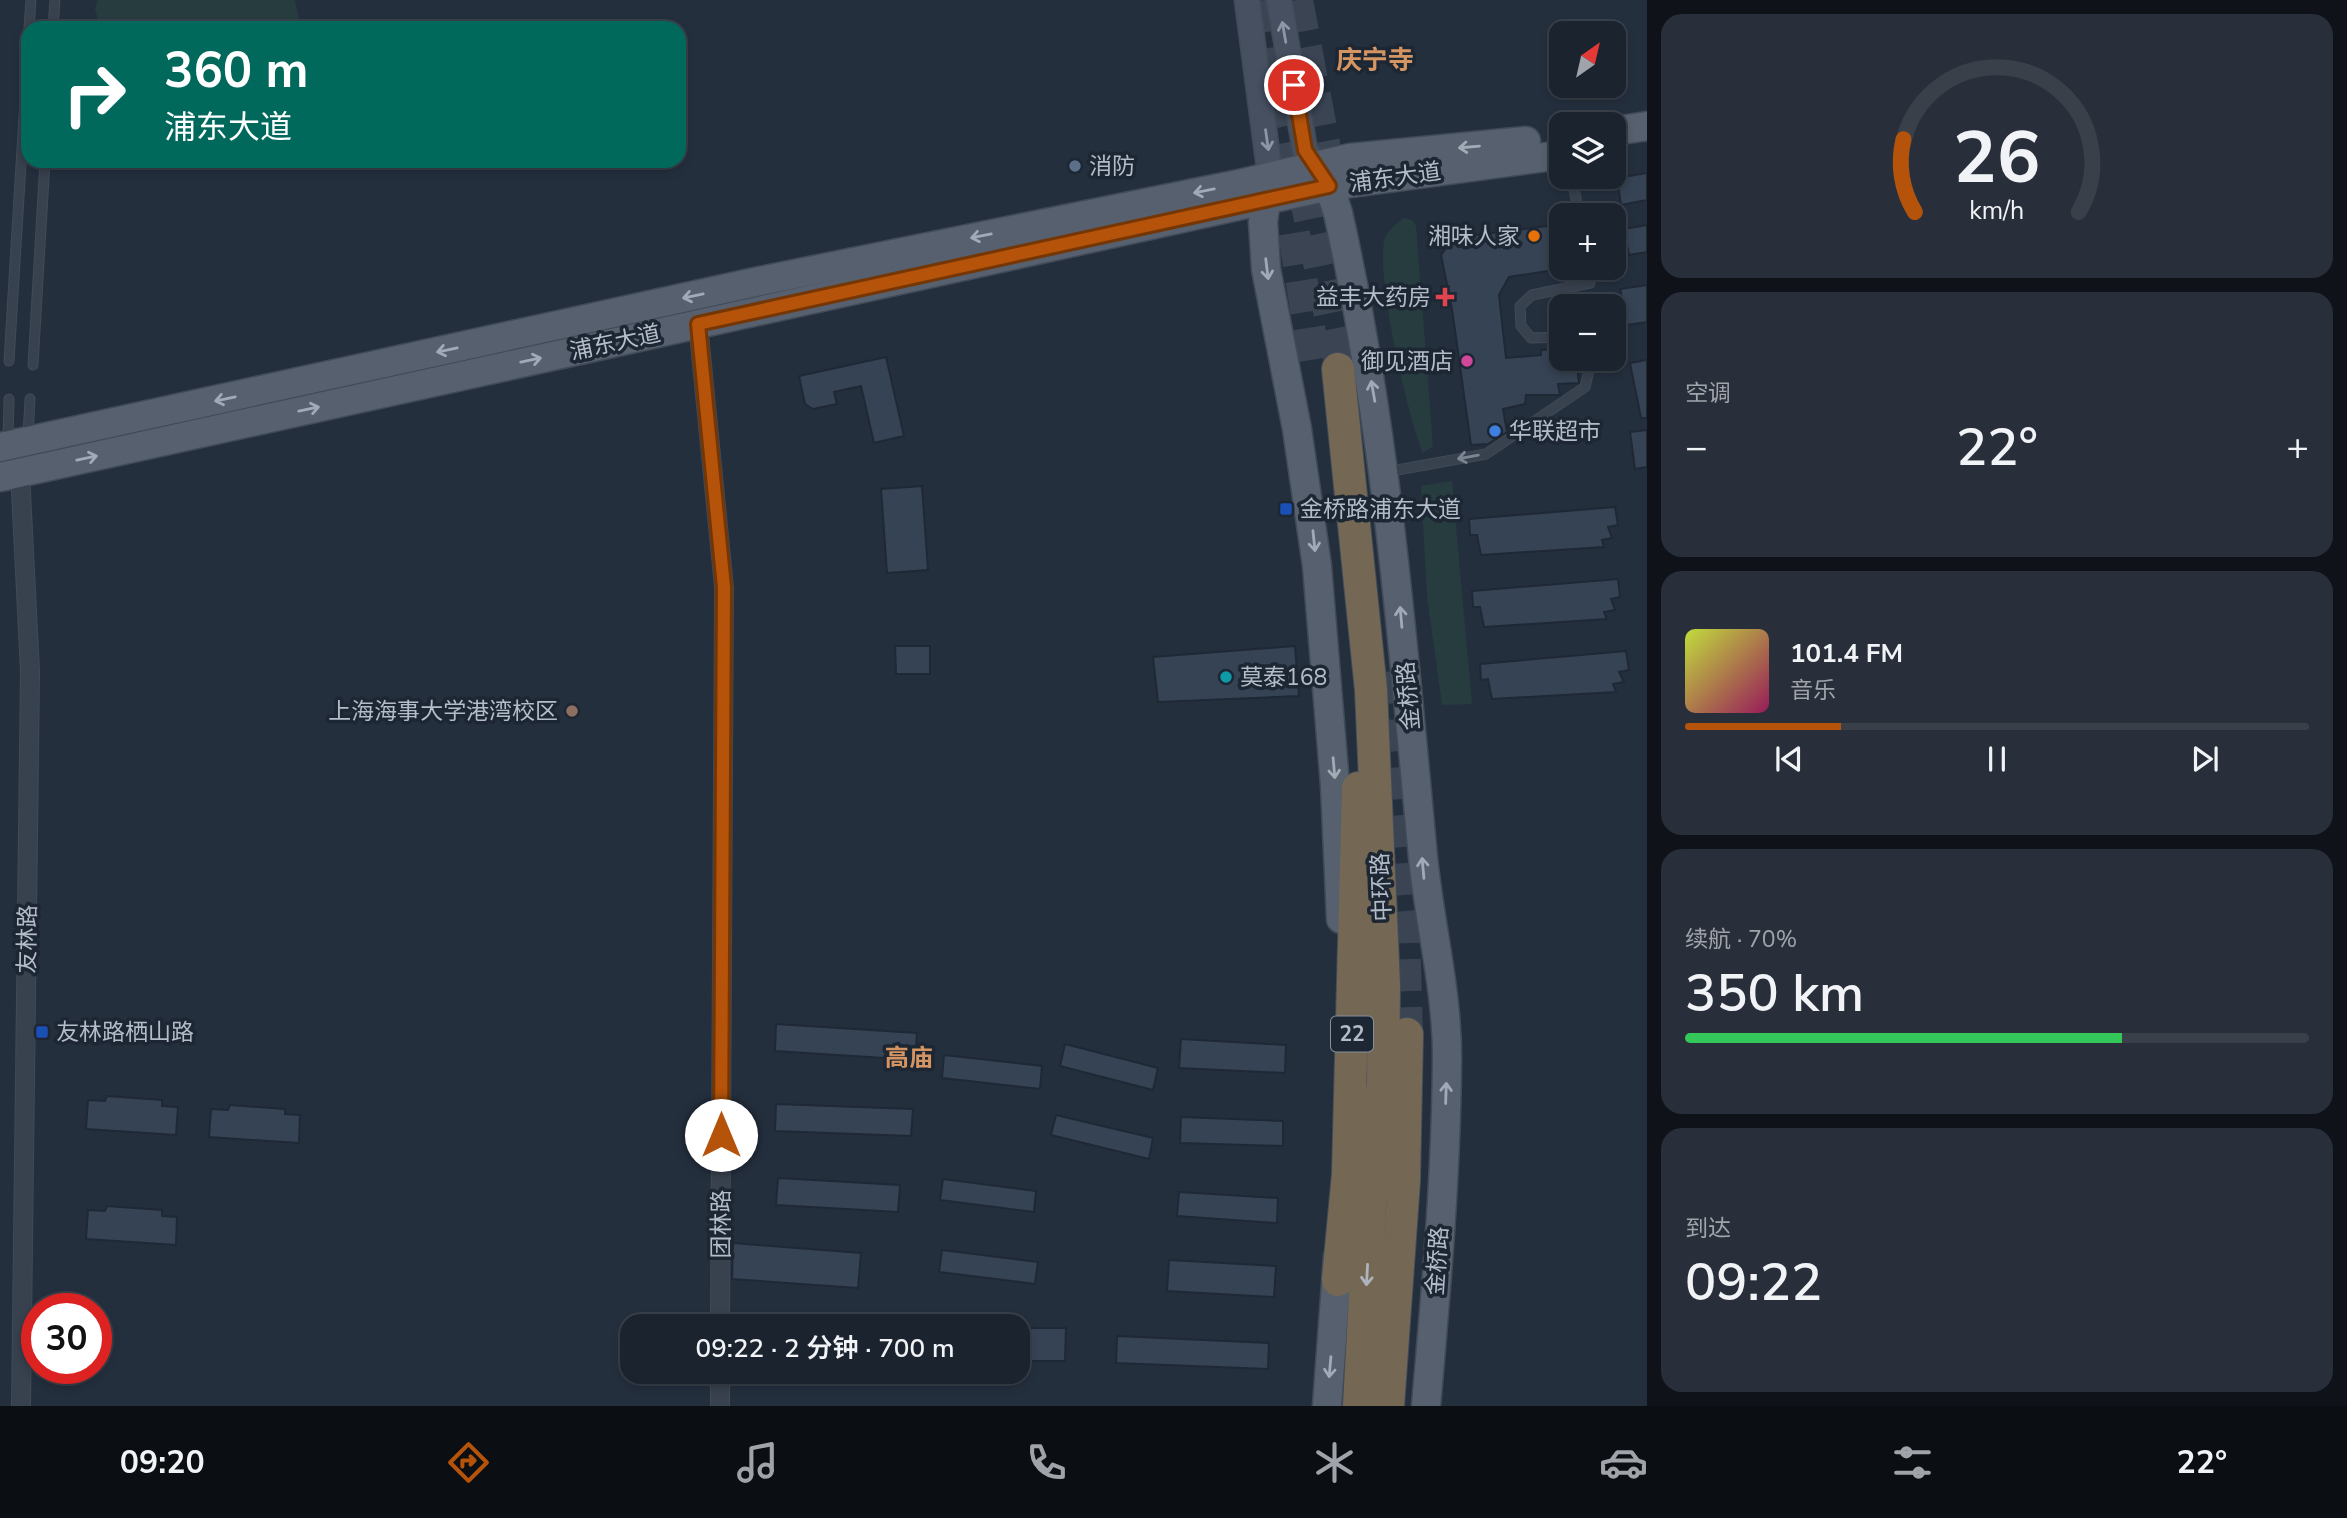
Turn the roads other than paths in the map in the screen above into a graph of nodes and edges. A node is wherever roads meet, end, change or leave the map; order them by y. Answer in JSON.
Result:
{"nodes":[{"id":1,"x":31,"y":0,"type":"edge"},
{"id":2,"x":55,"y":0,"type":"edge"},
{"id":3,"x":1247,"y":0,"type":"edge"},
{"id":4,"x":1279,"y":0,"type":"edge"},
{"id":5,"x":30,"y":21,"type":"edge"},
{"id":6,"x":54,"y":21,"type":"edge"},
{"id":7,"x":1647,"y":126,"type":"edge"},
{"id":8,"x":1626,"y":129,"type":"edge"},
{"id":9,"x":1549,"y":139,"type":"edge"},
{"id":10,"x":1647,"y":144,"type":"edge"},
{"id":11,"x":1626,"y":147,"type":"edge"},
{"id":12,"x":1549,"y":156,"type":"edge"},
{"id":13,"x":21,"y":165,"type":"edge"},
{"id":14,"x":45,"y":168,"type":"edge"},
{"id":15,"x":1321,"y":175,"type":"junction"},
{"id":16,"x":1267,"y":188,"type":"junction"},
{"id":17,"x":1590,"y":280,"type":"edge"},
{"id":18,"x":698,"y":324,"type":"junction"},
{"id":19,"x":1549,"y":337,"type":"edge"},
{"id":20,"x":9,"y":361,"type":"dead end"},
{"id":21,"x":33,"y":365,"type":"dead end"},
{"id":22,"x":1589,"y":371,"type":"edge"},
{"id":23,"x":9,"y":399,"type":"dead end"},
{"id":24,"x":30,"y":399,"type":"dead end"},
{"id":25,"x":12,"y":445,"type":"edge"},
{"id":26,"x":1384,"y":472,"type":"junction"},
{"id":27,"x":10,"y":474,"type":"edge"},
{"id":28,"x":1358,"y":788,"type":"junction"},
{"id":29,"x":1370,"y":1207,"type":"junction"},
{"id":30,"x":1338,"y":1280,"type":"junction"},
{"id":31,"x":720,"y":1314,"type":"edge"},
{"id":32,"x":720,"y":1384,"type":"edge"},
{"id":33,"x":21,"y":1406,"type":"edge"},
{"id":34,"x":720,"y":1406,"type":"edge"},
{"id":35,"x":1327,"y":1406,"type":"edge"},
{"id":36,"x":1359,"y":1406,"type":"edge"},
{"id":37,"x":1388,"y":1406,"type":"edge"},
{"id":38,"x":1407,"y":1406,"type":"edge"},
{"id":39,"x":1426,"y":1406,"type":"edge"}],
"edges":[{"from":1,"to":5,"type":"lane"},
{"from":2,"to":6,"type":"lane"},
{"from":3,"to":16,"type":"street","one_way":true},
{"from":15,"to":4,"type":"street","name":"金桥路","one_way":true},
{"from":7,"to":8,"type":"main road"},
{"from":9,"to":15,"type":"main road","name":"浦东大道","one_way":true},
{"from":10,"to":11,"type":"main road"},
{"from":12,"to":15,"type":"main road","name":"浦东大道"},
{"from":13,"to":20,"type":"lane"},
{"from":14,"to":21,"type":"lane"},
{"from":15,"to":16,"type":"main road","name":"浦东大道"},
{"from":26,"to":15,"type":"main road","name":"金桥路","one_way":true},
{"from":16,"to":18,"type":"main road","name":"浦东大道"},
{"from":16,"to":25,"type":"main road","name":"浦东大道","one_way":true},
{"from":16,"to":30,"type":"main road","one_way":true},
{"from":17,"to":19,"type":"lane"},
{"from":27,"to":18,"type":"main road","name":"浦东大道","one_way":true},
{"from":18,"to":31,"type":"street","name":"团林路"},
{"from":22,"to":26,"type":"lane","one_way":true},
{"from":23,"to":25,"type":"lane"},
{"from":24,"to":25,"type":"lane"},
{"from":39,"to":26,"type":"main road","name":"金桥路","one_way":true},
{"from":27,"to":33,"type":"street","name":"友林路"},
{"from":28,"to":29,"type":"highway"},
{"from":28,"to":29,"type":"highway","name":"中环路"},
{"from":28,"to":30,"type":"highway","number":"22"},
{"from":29,"to":36,"type":"highway","name":"中环路","one_way":true},
{"from":30,"to":35,"type":"main road","one_way":true},
{"from":32,"to":34,"type":"street"},
{"from":37,"to":38,"type":"highway"}]}
